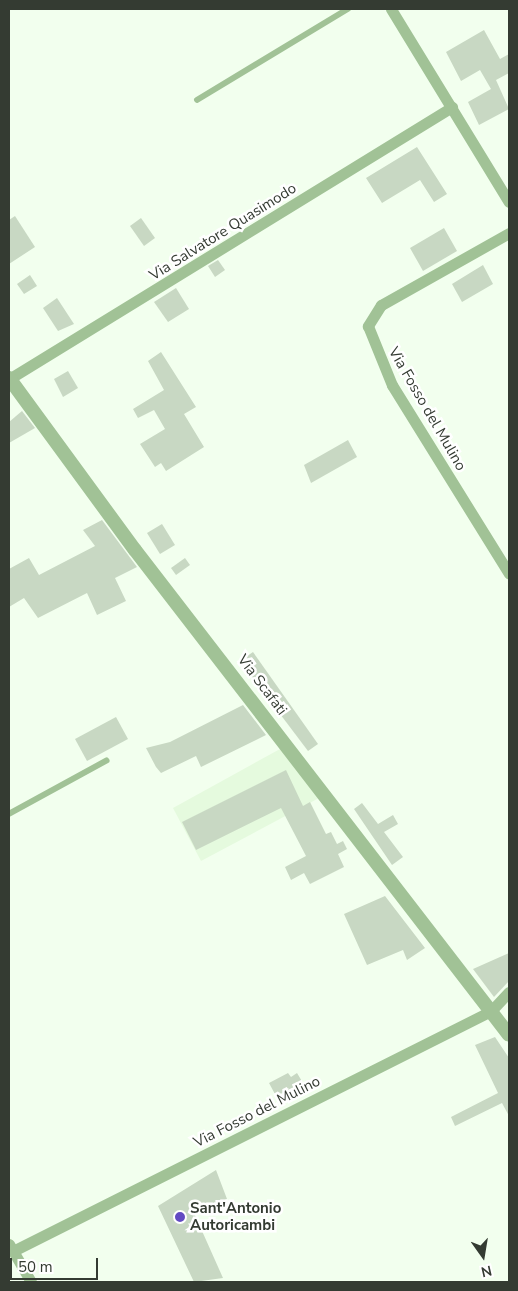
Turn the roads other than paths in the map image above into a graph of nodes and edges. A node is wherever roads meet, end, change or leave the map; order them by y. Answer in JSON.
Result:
{"nodes":[{"id":1,"x":348,"y":9,"type":"edge"},
{"id":2,"x":391,"y":9,"type":"edge"},
{"id":3,"x":197,"y":100,"type":"dead end"},
{"id":4,"x":452,"y":107,"type":"junction"},
{"id":5,"x":509,"y":202,"type":"edge"},
{"id":6,"x":509,"y":233,"type":"edge"},
{"id":7,"x":9,"y":379,"type":"edge"},
{"id":8,"x":509,"y":574,"type":"edge"},
{"id":9,"x":106,"y":761,"type":"dead end"},
{"id":10,"x":9,"y":814,"type":"edge"},
{"id":11,"x":509,"y":992,"type":"edge"},
{"id":12,"x":491,"y":1011,"type":"junction"},
{"id":13,"x":509,"y":1034,"type":"edge"},
{"id":14,"x":11,"y":1248,"type":"edge"},
{"id":15,"x":31,"y":1282,"type":"edge"}],
"edges":[{"from":1,"to":3,"type":"lane"},
{"from":2,"to":4,"type":"street"},
{"from":4,"to":5,"type":"street"},
{"from":4,"to":7,"type":"street","name":"Via Salvatore Quasimodo"},
{"from":6,"to":8,"type":"street","name":"Via Fosso del Mulino"},
{"from":7,"to":12,"type":"street","name":"Via Scafati"},
{"from":9,"to":10,"type":"lane"},
{"from":11,"to":12,"type":"street","name":"Via Fosso del Mulino"},
{"from":12,"to":13,"type":"street","name":"Via Scafati"},
{"from":12,"to":14,"type":"street","name":"Via Fosso del Mulino"},
{"from":14,"to":15,"type":"street"}]}
